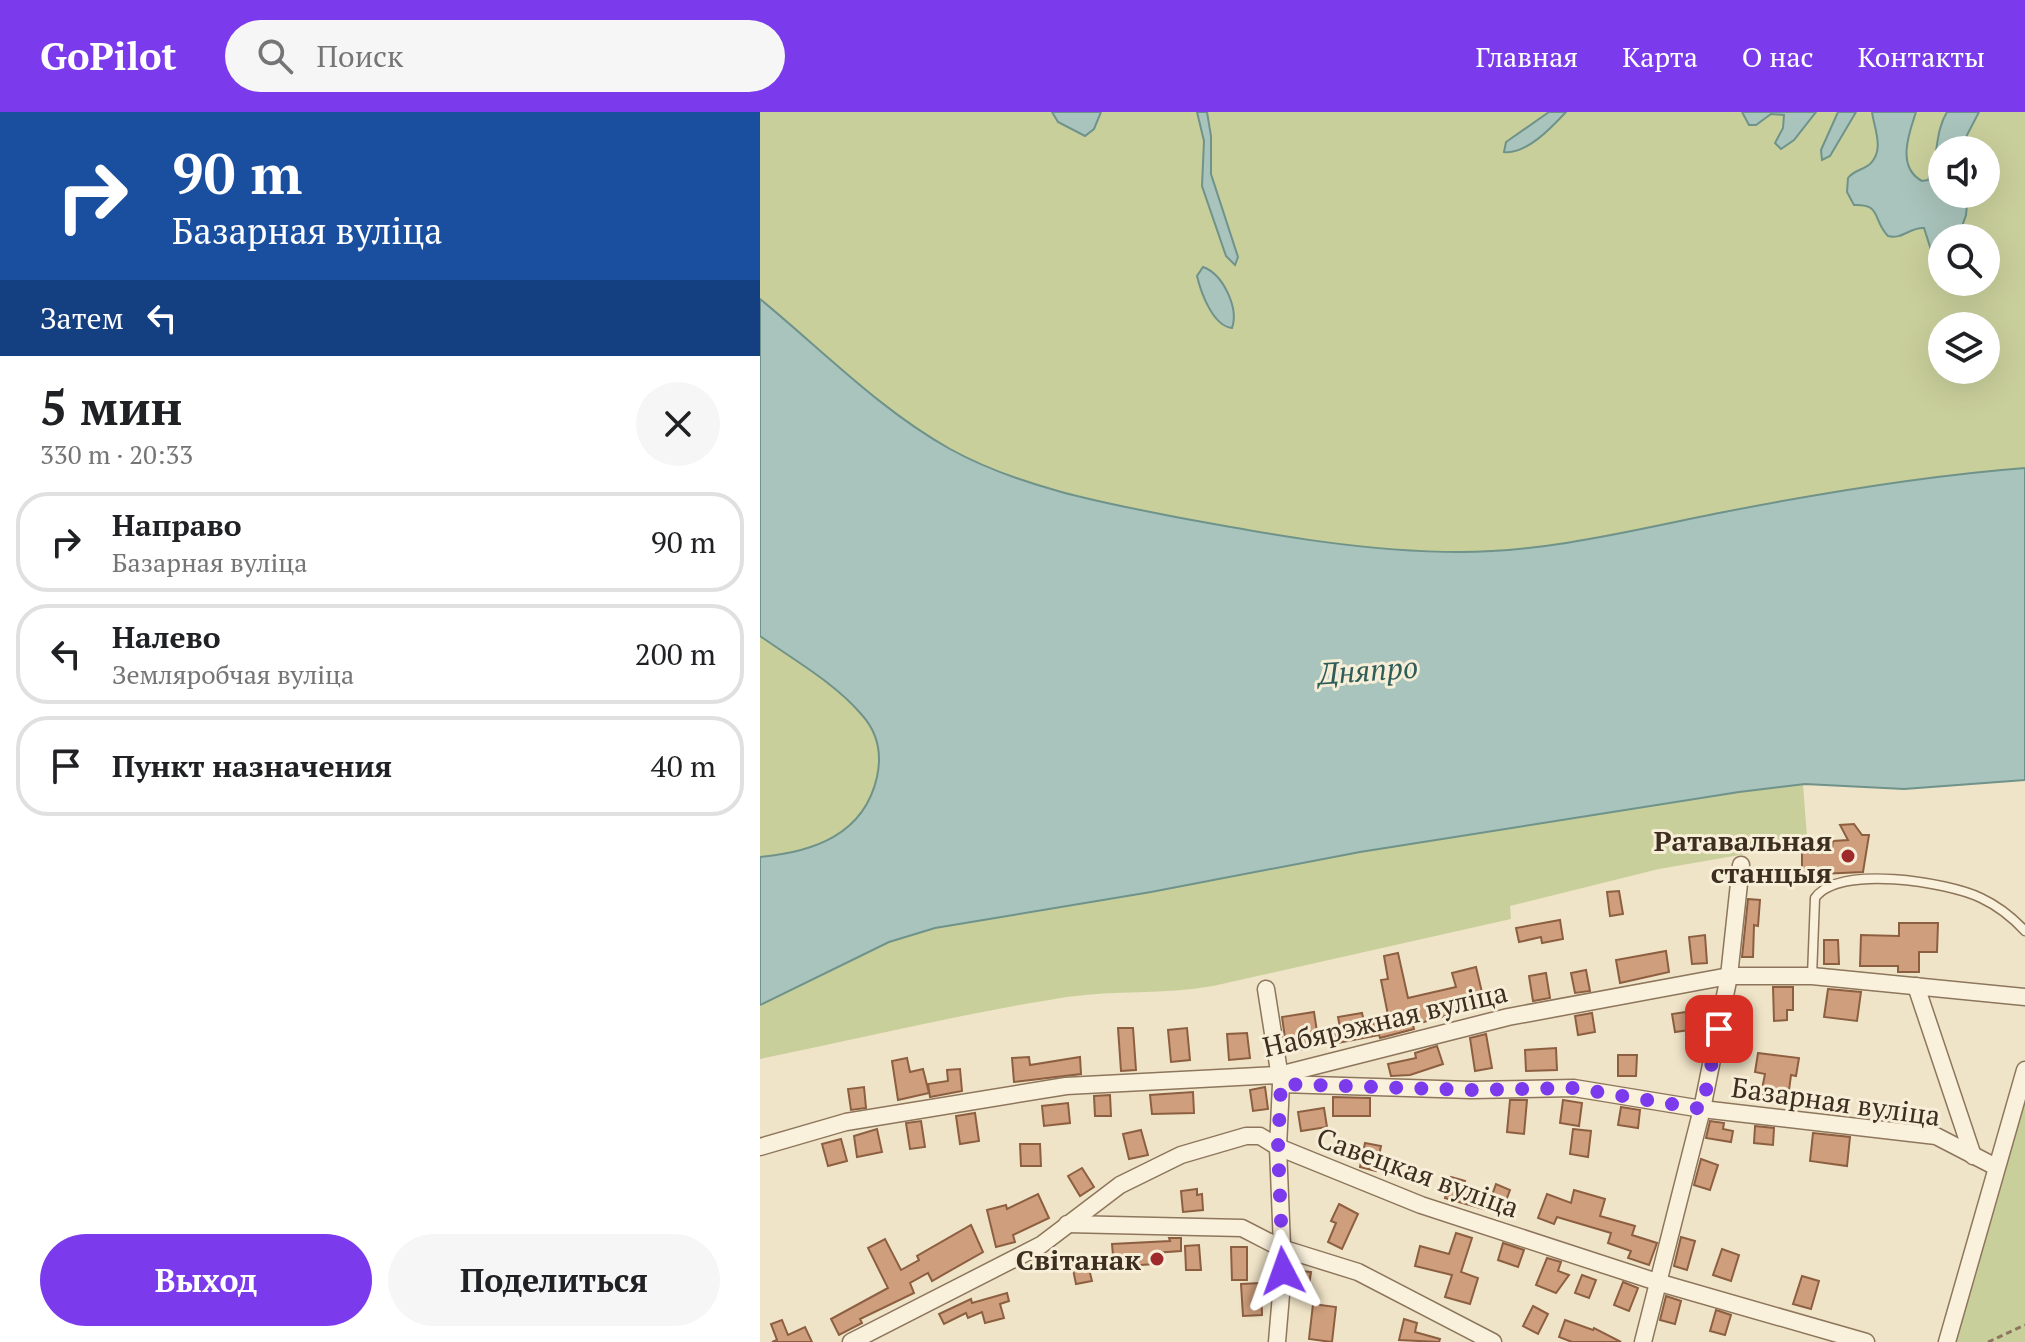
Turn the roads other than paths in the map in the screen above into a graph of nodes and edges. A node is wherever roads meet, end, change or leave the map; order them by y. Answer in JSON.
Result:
{"nodes":[{"id":1,"x":1741,"y":865,"type":"dead end"},
{"id":2,"x":2025,"y":931,"type":"edge"},
{"id":3,"x":1729,"y":976,"type":"junction"},
{"id":4,"x":1812,"y":976,"type":"junction"},
{"id":5,"x":1916,"y":986,"type":"junction"},
{"id":6,"x":1266,"y":989,"type":"dead end"},
{"id":7,"x":2025,"y":997,"type":"edge"},
{"id":8,"x":2025,"y":1070,"type":"edge"},
{"id":9,"x":1280,"y":1079,"type":"junction"},
{"id":10,"x":1702,"y":1109,"type":"junction"},
{"id":11,"x":760,"y":1147,"type":"edge"},
{"id":12,"x":1278,"y":1147,"type":"junction"},
{"id":13,"x":1973,"y":1156,"type":"junction"},
{"id":14,"x":1996,"y":1167,"type":"junction"},
{"id":15,"x":1067,"y":1224,"type":"junction"},
{"id":16,"x":1281,"y":1248,"type":"junction"},
{"id":17,"x":1657,"y":1282,"type":"junction"},
{"id":18,"x":851,"y":1342,"type":"edge"},
{"id":19,"x":1277,"y":1342,"type":"edge"},
{"id":20,"x":1493,"y":1342,"type":"edge"},
{"id":21,"x":1643,"y":1342,"type":"edge"},
{"id":22,"x":1866,"y":1342,"type":"edge"},
{"id":23,"x":1947,"y":1342,"type":"edge"}],
"edges":[{"from":1,"to":3,"type":"street"},
{"from":2,"to":4,"type":"lane"},
{"from":3,"to":4,"type":"street","name":"Набярэжная вуліца"},
{"from":3,"to":9,"type":"street","name":"Набярэжная вуліца"},
{"from":3,"to":10,"type":"street"},
{"from":4,"to":5,"type":"street","name":"Набярэжная вуліца"},
{"from":5,"to":7,"type":"street","name":"Набярэжная вуліца"},
{"from":5,"to":13,"type":"street"},
{"from":6,"to":9,"type":"street"},
{"from":8,"to":14,"type":"street"},
{"from":9,"to":10,"type":"street","name":"Базарная вуліца"},
{"from":9,"to":11,"type":"street","name":"Набярэжная вуліца"},
{"from":9,"to":12,"type":"street"},
{"from":10,"to":13,"type":"street","name":"Базарная вуліца"},
{"from":10,"to":17,"type":"street"},
{"from":12,"to":15,"type":"street","name":"Савецкая вуліца"},
{"from":12,"to":16,"type":"street"},
{"from":12,"to":17,"type":"street","name":"Савецкая вуліца"},
{"from":13,"to":14,"type":"street","name":"Базарная вуліца"},
{"from":14,"to":23,"type":"street"},
{"from":15,"to":16,"type":"street"},
{"from":15,"to":18,"type":"street","name":"Савецкая вуліца"},
{"from":16,"to":19,"type":"street"},
{"from":16,"to":20,"type":"street"},
{"from":17,"to":21,"type":"street"},
{"from":17,"to":22,"type":"street","name":"Савецкая вуліца"}]}
